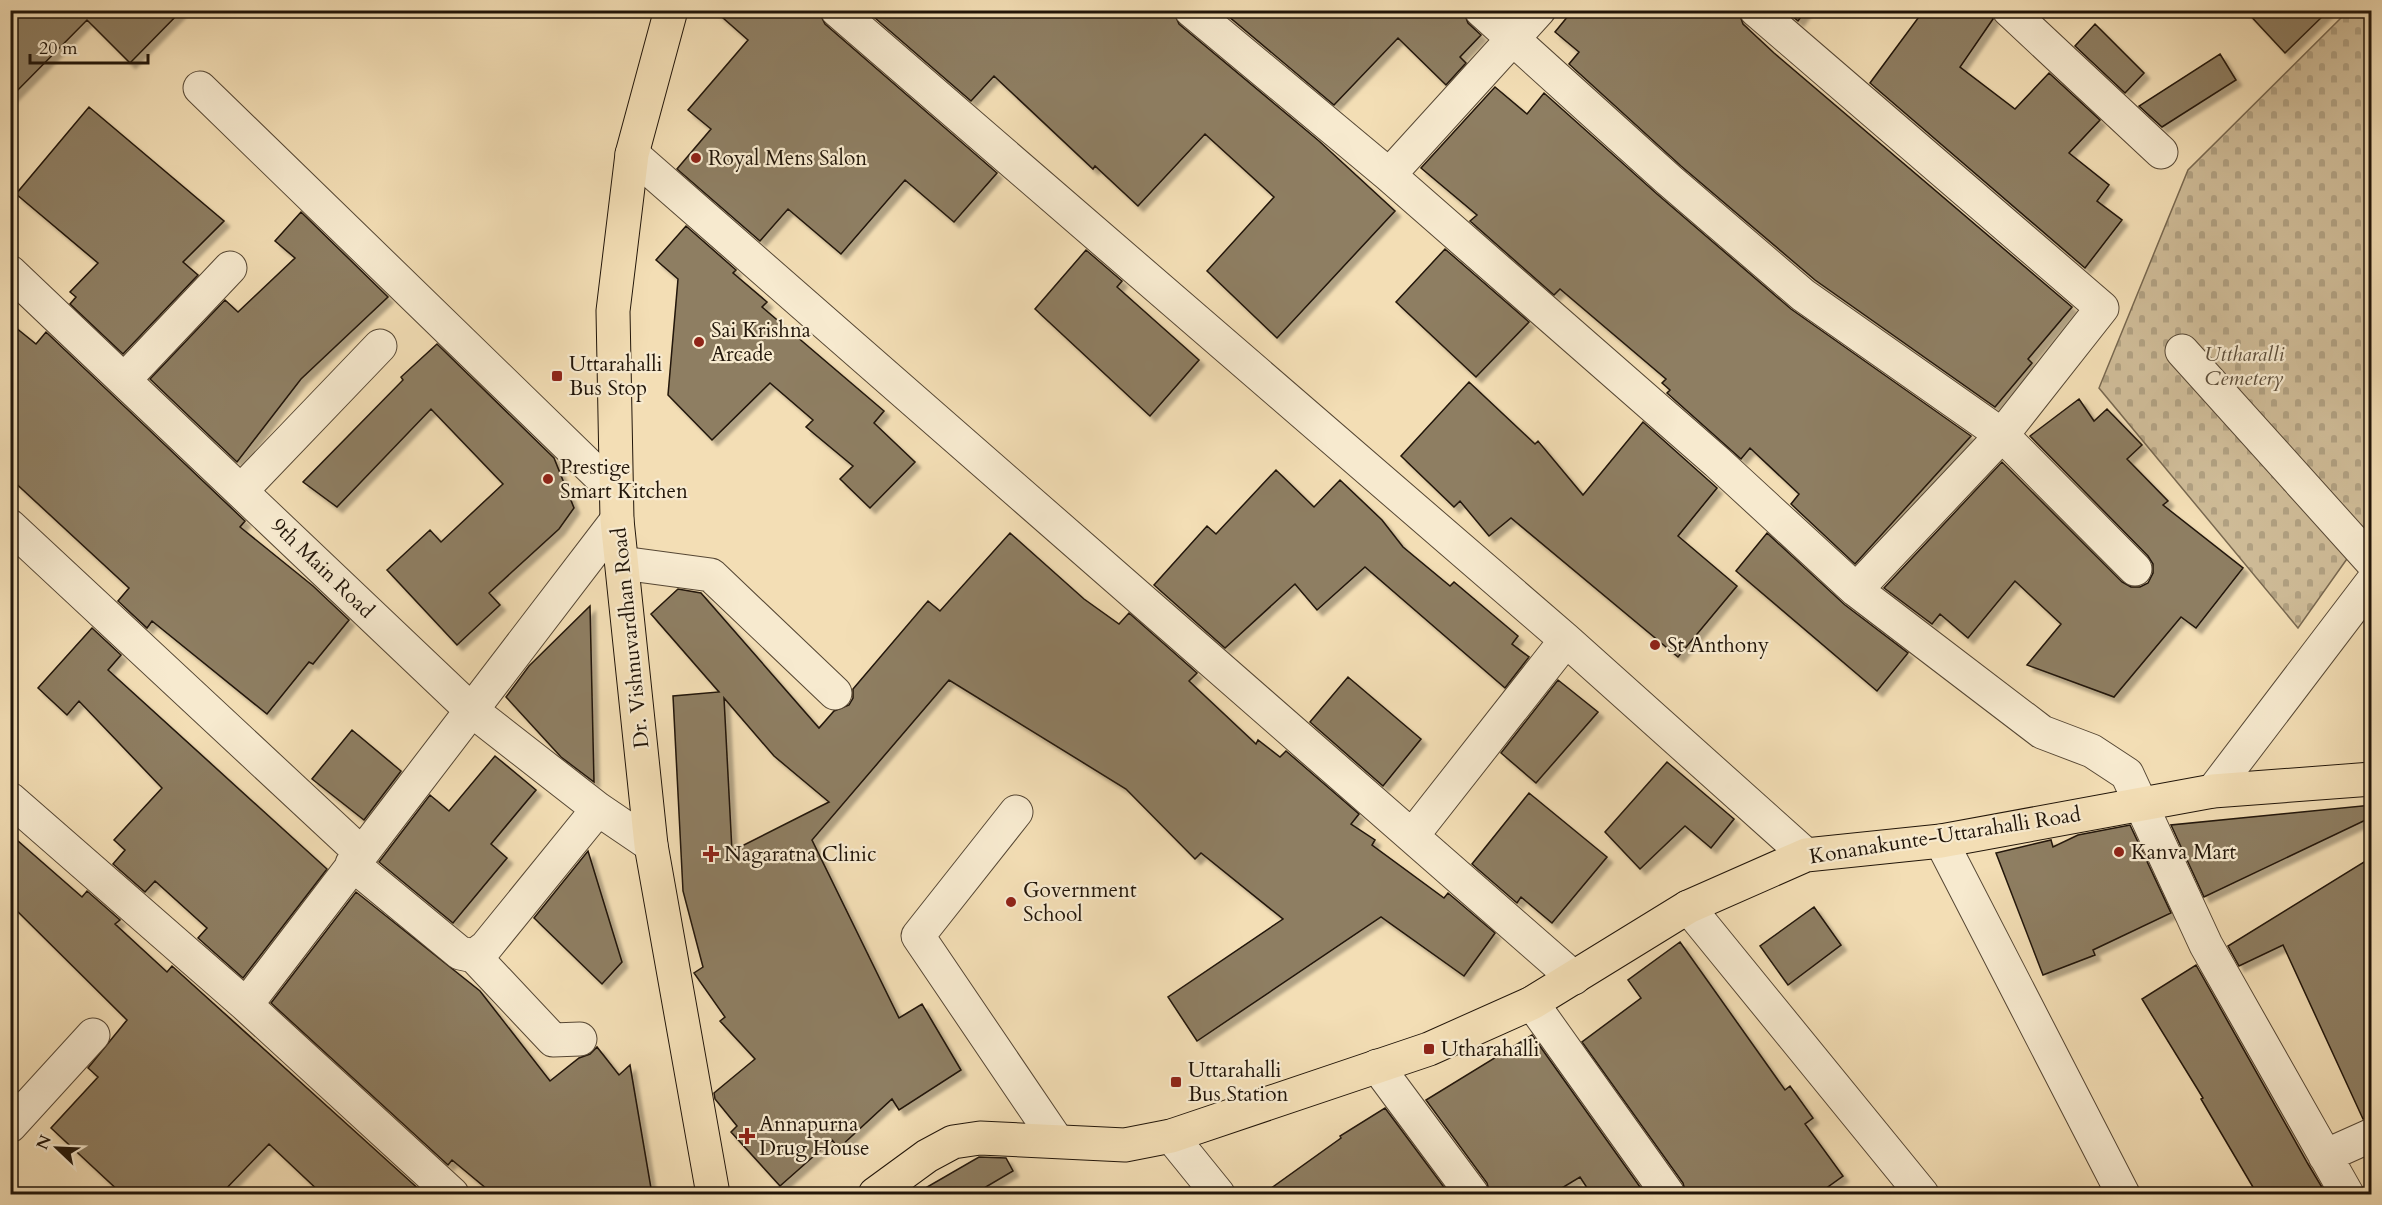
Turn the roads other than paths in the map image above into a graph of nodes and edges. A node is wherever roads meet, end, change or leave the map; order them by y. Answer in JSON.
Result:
{"nodes":[{"id":1,"x":671,"y":10,"type":"edge"},
{"id":2,"x":837,"y":10,"type":"edge"},
{"id":3,"x":1191,"y":10,"type":"edge"},
{"id":4,"x":1481,"y":10,"type":"edge"},
{"id":5,"x":1539,"y":10,"type":"edge"},
{"id":6,"x":1756,"y":10,"type":"edge"},
{"id":7,"x":2009,"y":10,"type":"edge"},
{"id":8,"x":1511,"y":38,"type":"junction"},
{"id":9,"x":200,"y":88,"type":"dead end"},
{"id":10,"x":2161,"y":152,"type":"dead end"},
{"id":11,"x":632,"y":154,"type":"junction"},
{"id":12,"x":1389,"y":175,"type":"junction"},
{"id":13,"x":230,"y":268,"type":"dead end"},
{"id":14,"x":10,"y":272,"type":"edge"},
{"id":15,"x":380,"y":346,"type":"dead end"},
{"id":16,"x":2182,"y":351,"type":"dead end"},
{"id":17,"x":124,"y":380,"type":"junction"},
{"id":18,"x":2002,"y":435,"type":"junction"},
{"id":19,"x":241,"y":491,"type":"junction"},
{"id":20,"x":616,"y":506,"type":"junction"},
{"id":21,"x":10,"y":526,"type":"edge"},
{"id":22,"x":2372,"y":562,"type":"edge"},
{"id":23,"x":622,"y":563,"type":"junction"},
{"id":24,"x":2135,"y":569,"type":"dead end"},
{"id":25,"x":2372,"y":582,"type":"edge"},
{"id":26,"x":1856,"y":590,"type":"junction"},
{"id":27,"x":1566,"y":640,"type":"junction"},
{"id":28,"x":835,"y":693,"type":"dead end"},
{"id":29,"x":470,"y":709,"type":"junction"},
{"id":30,"x":2372,"y":779,"type":"edge"},
{"id":31,"x":2213,"y":791,"type":"junction"},
{"id":32,"x":10,"y":799,"type":"edge"},
{"id":33,"x":2142,"y":803,"type":"junction"},
{"id":34,"x":598,"y":809,"type":"junction"},
{"id":35,"x":1016,"y":812,"type":"dead end"},
{"id":36,"x":1412,"y":836,"type":"junction"},
{"id":37,"x":1941,"y":840,"type":"junction"},
{"id":38,"x":651,"y":845,"type":"junction"},
{"id":39,"x":1806,"y":855,"type":"junction"},
{"id":40,"x":356,"y":858,"type":"junction"},
{"id":41,"x":1688,"y":908,"type":"junction"},
{"id":42,"x":474,"y":956,"type":"junction"},
{"id":43,"x":1574,"y":978,"type":"junction"},
{"id":44,"x":1532,"y":1003,"type":"junction"},
{"id":45,"x":246,"y":1005,"type":"junction"},
{"id":46,"x":93,"y":1035,"type":"dead end"},
{"id":47,"x":580,"y":1039,"type":"dead end"},
{"id":48,"x":1377,"y":1066,"type":"junction"},
{"id":49,"x":10,"y":1126,"type":"edge"},
{"id":50,"x":2372,"y":1135,"type":"edge"},
{"id":51,"x":1171,"y":1136,"type":"junction"},
{"id":52,"x":1057,"y":1141,"type":"junction"},
{"id":53,"x":2325,"y":1156,"type":"junction"},
{"id":54,"x":452,"y":1194,"type":"edge"},
{"id":55,"x":713,"y":1194,"type":"edge"},
{"id":56,"x":875,"y":1194,"type":"edge"},
{"id":57,"x":1218,"y":1194,"type":"edge"},
{"id":58,"x":1472,"y":1194,"type":"edge"},
{"id":59,"x":1668,"y":1194,"type":"edge"},
{"id":60,"x":1922,"y":1194,"type":"edge"},
{"id":61,"x":2122,"y":1194,"type":"edge"},
{"id":62,"x":2347,"y":1194,"type":"edge"}],
"edges":[{"from":1,"to":11,"type":"main road","name":"Dr. Vishnuvardhan Road"},
{"from":2,"to":27,"type":"street"},
{"from":3,"to":12,"type":"street"},
{"from":4,"to":8,"type":"street"},
{"from":5,"to":8,"type":"street"},
{"from":6,"to":18,"type":"street"},
{"from":7,"to":10,"type":"street"},
{"from":8,"to":12,"type":"street"},
{"from":8,"to":18,"type":"street"},
{"from":9,"to":20,"type":"street"},
{"from":11,"to":20,"type":"main road","name":"Dr. Vishnuvardhan Road"},
{"from":11,"to":36,"type":"street"},
{"from":12,"to":26,"type":"street"},
{"from":13,"to":17,"type":"street"},
{"from":14,"to":17,"type":"street","name":"9th Main Road"},
{"from":15,"to":19,"type":"street"},
{"from":16,"to":22,"type":"street"},
{"from":17,"to":19,"type":"street","name":"9th Main Road"},
{"from":18,"to":24,"type":"street"},
{"from":18,"to":26,"type":"street"},
{"from":19,"to":29,"type":"street","name":"9th Main Road"},
{"from":20,"to":23,"type":"main road","name":"Dr. Vishnuvardhan Road"},
{"from":20,"to":29,"type":"street"},
{"from":21,"to":40,"type":"street"},
{"from":23,"to":28,"type":"street"},
{"from":23,"to":38,"type":"main road","name":"Dr. Vishnuvardhan Road"},
{"from":25,"to":31,"type":"street"},
{"from":26,"to":33,"type":"street"},
{"from":27,"to":36,"type":"street"},
{"from":27,"to":39,"type":"street"},
{"from":29,"to":34,"type":"street","name":"9th Main Road"},
{"from":29,"to":40,"type":"street"},
{"from":30,"to":31,"type":"main road","name":"Konanakunte-Uttarahalli Road"},
{"from":31,"to":33,"type":"main road","name":"Konanakunte-Uttarahalli Road"},
{"from":32,"to":45,"type":"street"},
{"from":33,"to":37,"type":"main road","name":"Konanakunte-Uttarahalli Road"},
{"from":33,"to":53,"type":"street"},
{"from":34,"to":38,"type":"street","name":"9th Main Road"},
{"from":34,"to":42,"type":"street"},
{"from":35,"to":52,"type":"street"},
{"from":36,"to":43,"type":"street"},
{"from":37,"to":39,"type":"main road","name":"Konanakunte-Uttarahalli Road"},
{"from":37,"to":61,"type":"street"},
{"from":38,"to":55,"type":"main road","name":"Dr. Vishnuvardhan Road"},
{"from":39,"to":41,"type":"main road","name":"Konanakunte-Uttarahalli Road"},
{"from":40,"to":42,"type":"street"},
{"from":40,"to":45,"type":"street"},
{"from":41,"to":43,"type":"main road","name":"Konanakunte-Uttarahalli Road"},
{"from":41,"to":60,"type":"street"},
{"from":42,"to":47,"type":"street"},
{"from":43,"to":44,"type":"main road","name":"Konanakunte-Uttarahalli Road"},
{"from":44,"to":48,"type":"main road","name":"Konanakunte-Uttarahalli Road"},
{"from":44,"to":59,"type":"street"},
{"from":45,"to":54,"type":"street"},
{"from":46,"to":49,"type":"street"},
{"from":48,"to":51,"type":"main road","name":"Konanakunte-Uttarahalli Road"},
{"from":48,"to":58,"type":"street"},
{"from":50,"to":53,"type":"street"},
{"from":51,"to":52,"type":"main road","name":"Konanakunte-Uttarahalli Road"},
{"from":51,"to":57,"type":"street"},
{"from":52,"to":56,"type":"main road","name":"Konanakunte-Uttarahalli Road"},
{"from":53,"to":62,"type":"street"}]}
